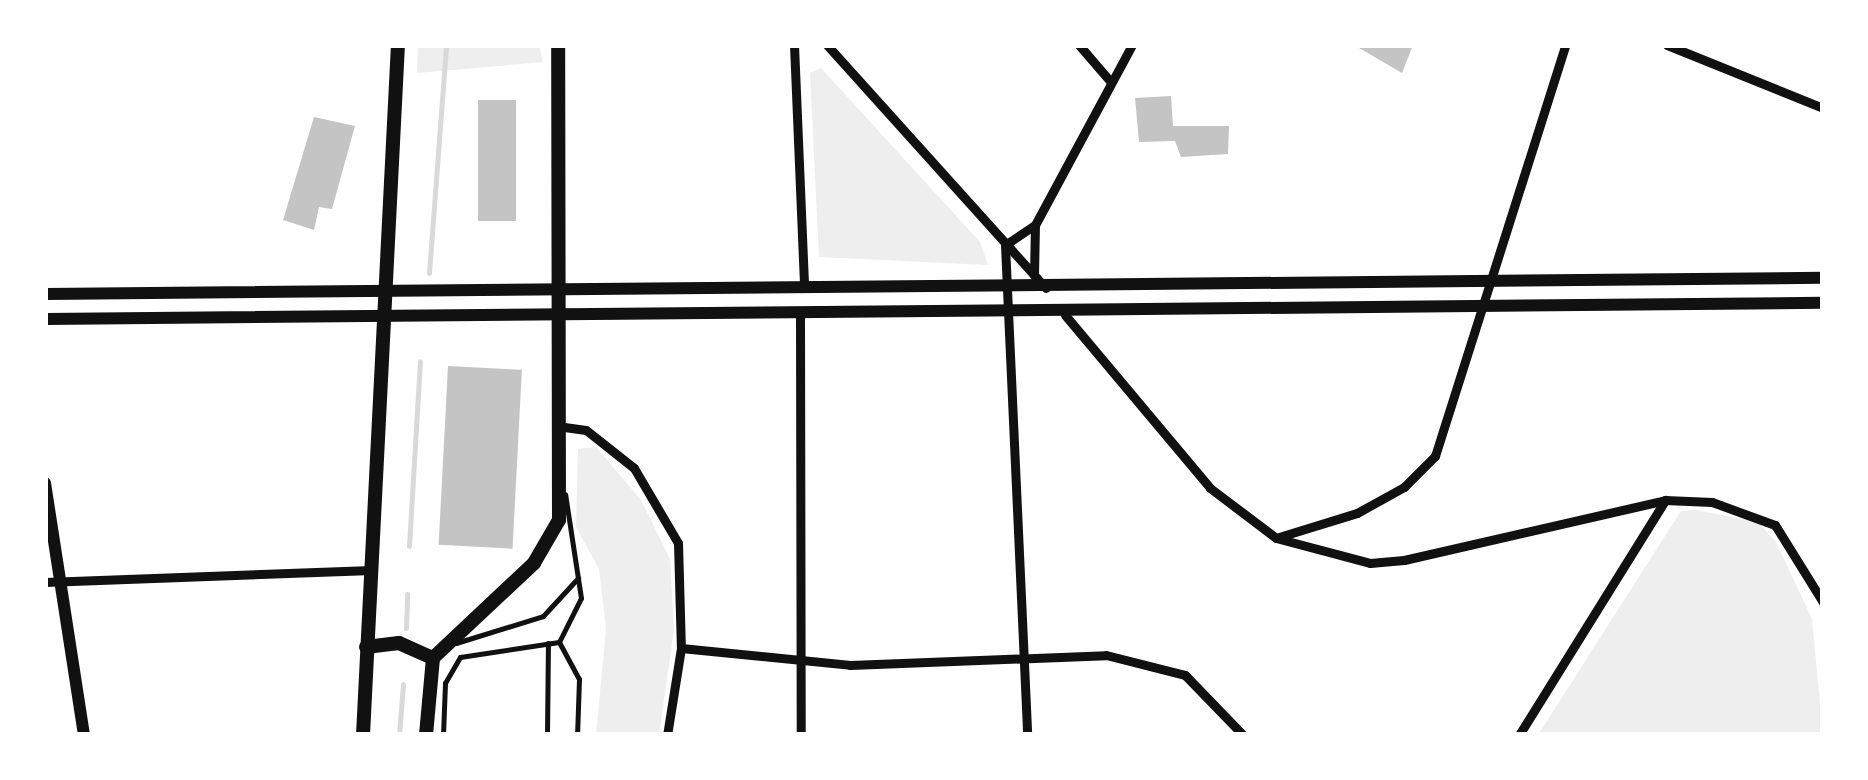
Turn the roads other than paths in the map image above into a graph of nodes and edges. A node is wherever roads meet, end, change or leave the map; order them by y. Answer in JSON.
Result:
{"nodes":[{"id":1,"x":398,"y":45,"type":"edge"},
{"id":2,"x":558,"y":45,"type":"edge"},
{"id":3,"x":794,"y":45,"type":"edge"},
{"id":4,"x":826,"y":45,"type":"edge"},
{"id":5,"x":1079,"y":45,"type":"edge"},
{"id":6,"x":1132,"y":45,"type":"edge"},
{"id":7,"x":1565,"y":45,"type":"edge"},
{"id":8,"x":1666,"y":45,"type":"edge"},
{"id":9,"x":1110,"y":81,"type":"junction"},
{"id":10,"x":1823,"y":108,"type":"edge"},
{"id":11,"x":1035,"y":225,"type":"junction"},
{"id":12,"x":1005,"y":245,"type":"junction"},
{"id":13,"x":1034,"y":275,"type":"junction"},
{"id":14,"x":1823,"y":278,"type":"edge"},
{"id":15,"x":1496,"y":279,"type":"junction"},
{"id":16,"x":804,"y":288,"type":"junction"},
{"id":17,"x":1046,"y":288,"type":"junction"},
{"id":18,"x":1007,"y":290,"type":"junction"},
{"id":19,"x":559,"y":292,"type":"junction"},
{"id":20,"x":45,"y":294,"type":"edge"},
{"id":21,"x":388,"y":294,"type":"junction"},
{"id":22,"x":1486,"y":302,"type":"junction"},
{"id":23,"x":1823,"y":303,"type":"edge"},
{"id":24,"x":800,"y":314,"type":"junction"},
{"id":25,"x":1008,"y":314,"type":"junction"},
{"id":26,"x":1065,"y":315,"type":"junction"},
{"id":27,"x":558,"y":317,"type":"junction"},
{"id":28,"x":45,"y":319,"type":"edge"},
{"id":29,"x":387,"y":321,"type":"junction"},
{"id":30,"x":557,"y":426,"type":"junction"},
{"id":31,"x":45,"y":483,"type":"edge"},
{"id":32,"x":561,"y":486,"type":"junction"},
{"id":33,"x":1665,"y":500,"type":"junction"},
{"id":34,"x":1276,"y":538,"type":"junction"},
{"id":35,"x":372,"y":570,"type":"junction"},
{"id":36,"x":579,"y":577,"type":"junction"},
{"id":37,"x":51,"y":582,"type":"edge"},
{"id":38,"x":1823,"y":602,"type":"edge"},
{"id":39,"x":558,"y":642,"type":"junction"},
{"id":40,"x":548,"y":643,"type":"junction"},
{"id":41,"x":366,"y":647,"type":"junction"},
{"id":42,"x":681,"y":648,"type":"junction"},
{"id":43,"x":436,"y":654,"type":"junction"},
{"id":44,"x":1023,"y":656,"type":"junction"},
{"id":45,"x":803,"y":661,"type":"junction"},
{"id":46,"x":84,"y":735,"type":"edge"},
{"id":47,"x":363,"y":735,"type":"edge"},
{"id":48,"x":426,"y":735,"type":"edge"},
{"id":49,"x":443,"y":735,"type":"edge"},
{"id":50,"x":547,"y":735,"type":"edge"},
{"id":51,"x":578,"y":735,"type":"edge"},
{"id":52,"x":668,"y":735,"type":"edge"},
{"id":53,"x":801,"y":735,"type":"edge"},
{"id":54,"x":1026,"y":735,"type":"edge"},
{"id":55,"x":1244,"y":735,"type":"edge"},
{"id":56,"x":1519,"y":735,"type":"edge"}],
"edges":[{"from":1,"to":21,"type":"main road"},
{"from":2,"to":19,"type":"main road"},
{"from":3,"to":16,"type":"street"},
{"from":4,"to":12,"type":"street"},
{"from":5,"to":9,"type":"street"},
{"from":6,"to":9,"type":"street"},
{"from":7,"to":15,"type":"street"},
{"from":8,"to":10,"type":"street"},
{"from":9,"to":11,"type":"street"},
{"from":11,"to":12,"type":"street"},
{"from":11,"to":13,"type":"street"},
{"from":12,"to":13,"type":"street"},
{"from":12,"to":18,"type":"street"},
{"from":13,"to":17,"type":"street"},
{"from":14,"to":15,"type":"main road"},
{"from":15,"to":17,"type":"main road"},
{"from":15,"to":22,"type":"street"},
{"from":16,"to":18,"type":"main road"},
{"from":16,"to":19,"type":"main road"},
{"from":17,"to":18,"type":"main road"},
{"from":18,"to":25,"type":"street"},
{"from":19,"to":21,"type":"main road"},
{"from":19,"to":27,"type":"main road"},
{"from":20,"to":21,"type":"main road"},
{"from":21,"to":29,"type":"main road"},
{"from":22,"to":23,"type":"main road"},
{"from":22,"to":26,"type":"main road"},
{"from":22,"to":34,"type":"street"},
{"from":24,"to":25,"type":"main road"},
{"from":24,"to":27,"type":"main road"},
{"from":24,"to":45,"type":"street"},
{"from":25,"to":26,"type":"main road"},
{"from":25,"to":44,"type":"street"},
{"from":26,"to":34,"type":"street"},
{"from":27,"to":29,"type":"main road"},
{"from":27,"to":30,"type":"main road"},
{"from":28,"to":29,"type":"main road"},
{"from":29,"to":35,"type":"main road"},
{"from":30,"to":32,"type":"main road"},
{"from":30,"to":42,"type":"street"},
{"from":31,"to":37,"type":"main road"},
{"from":32,"to":36,"type":"lane"},
{"from":32,"to":43,"type":"main road"},
{"from":33,"to":34,"type":"street"},
{"from":33,"to":38,"type":"street"},
{"from":33,"to":56,"type":"street"},
{"from":35,"to":37,"type":"street"},
{"from":35,"to":41,"type":"main road"},
{"from":36,"to":39,"type":"lane"},
{"from":36,"to":43,"type":"lane"},
{"from":37,"to":46,"type":"main road"},
{"from":39,"to":40,"type":"lane"},
{"from":39,"to":51,"type":"lane"},
{"from":40,"to":49,"type":"lane"},
{"from":40,"to":50,"type":"lane"},
{"from":41,"to":43,"type":"main road"},
{"from":41,"to":47,"type":"main road"},
{"from":42,"to":45,"type":"street"},
{"from":42,"to":52,"type":"street"},
{"from":43,"to":48,"type":"main road"},
{"from":44,"to":45,"type":"street"},
{"from":44,"to":54,"type":"street"},
{"from":44,"to":55,"type":"street"},
{"from":45,"to":53,"type":"street"}]}
